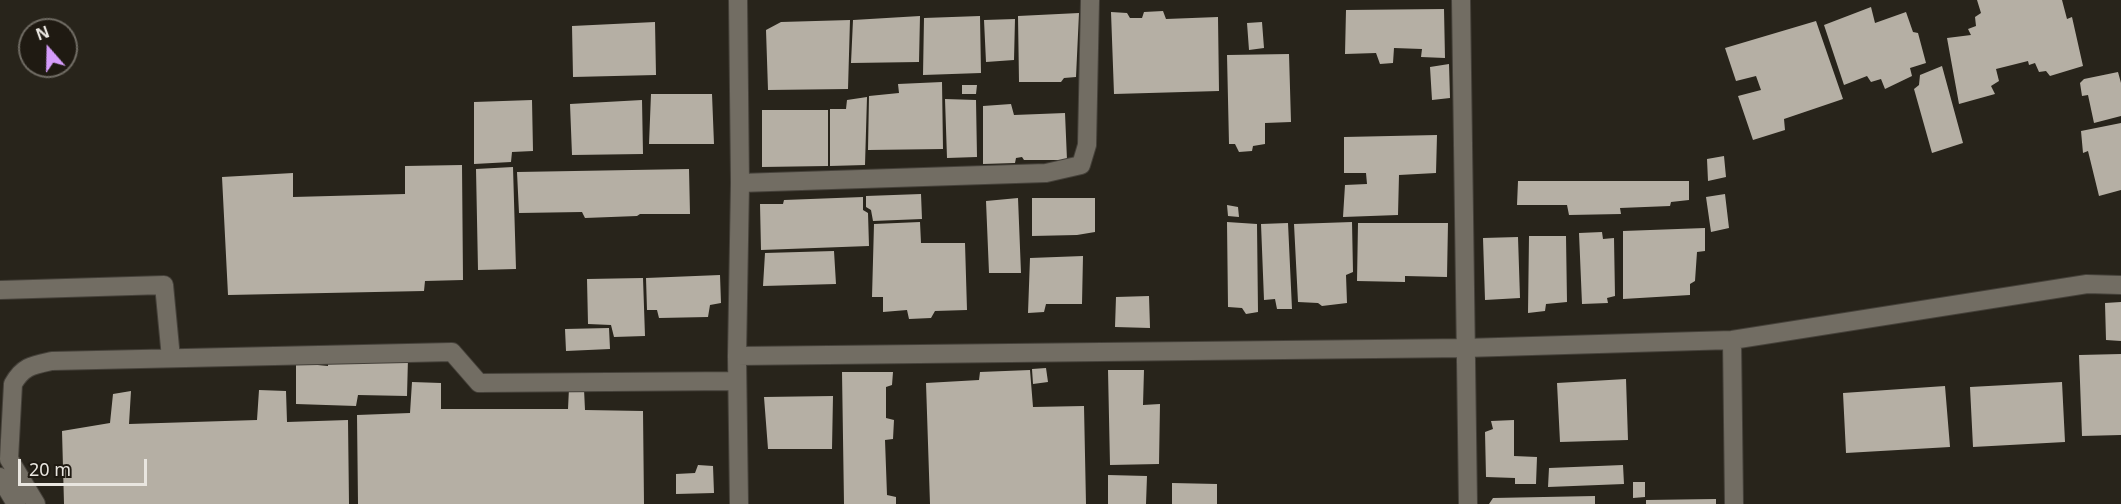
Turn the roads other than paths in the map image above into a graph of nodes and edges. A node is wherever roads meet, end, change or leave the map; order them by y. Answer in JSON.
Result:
{"nodes":[{"id":1,"x":738,"y":0,"type":"edge"},
{"id":2,"x":1090,"y":0,"type":"edge"},
{"id":3,"x":1461,"y":0,"type":"edge"},
{"id":4,"x":740,"y":183,"type":"junction"},
{"id":5,"x":2121,"y":285,"type":"edge"},
{"id":6,"x":0,"y":290,"type":"edge"},
{"id":7,"x":1732,"y":340,"type":"junction"},
{"id":8,"x":1465,"y":348,"type":"junction"},
{"id":9,"x":737,"y":356,"type":"junction"},
{"id":10,"x":171,"y":358,"type":"junction"},
{"id":11,"x":737,"y":381,"type":"junction"},
{"id":12,"x":0,"y":477,"type":"edge"},
{"id":13,"x":16,"y":504,"type":"edge"},
{"id":14,"x":36,"y":504,"type":"edge"},
{"id":15,"x":739,"y":504,"type":"edge"},
{"id":16,"x":1468,"y":504,"type":"edge"},
{"id":17,"x":1734,"y":504,"type":"edge"}],
"edges":[{"from":1,"to":4,"type":"street"},
{"from":2,"to":4,"type":"street"},
{"from":3,"to":8,"type":"street"},
{"from":4,"to":9,"type":"street"},
{"from":5,"to":7,"type":"street"},
{"from":6,"to":10,"type":"street"},
{"from":7,"to":8,"type":"street"},
{"from":7,"to":17,"type":"street"},
{"from":8,"to":9,"type":"street"},
{"from":8,"to":16,"type":"street"},
{"from":9,"to":11,"type":"street"},
{"from":10,"to":11,"type":"street"},
{"from":10,"to":14,"type":"street"},
{"from":11,"to":15,"type":"street"},
{"from":12,"to":13,"type":"street"}]}
